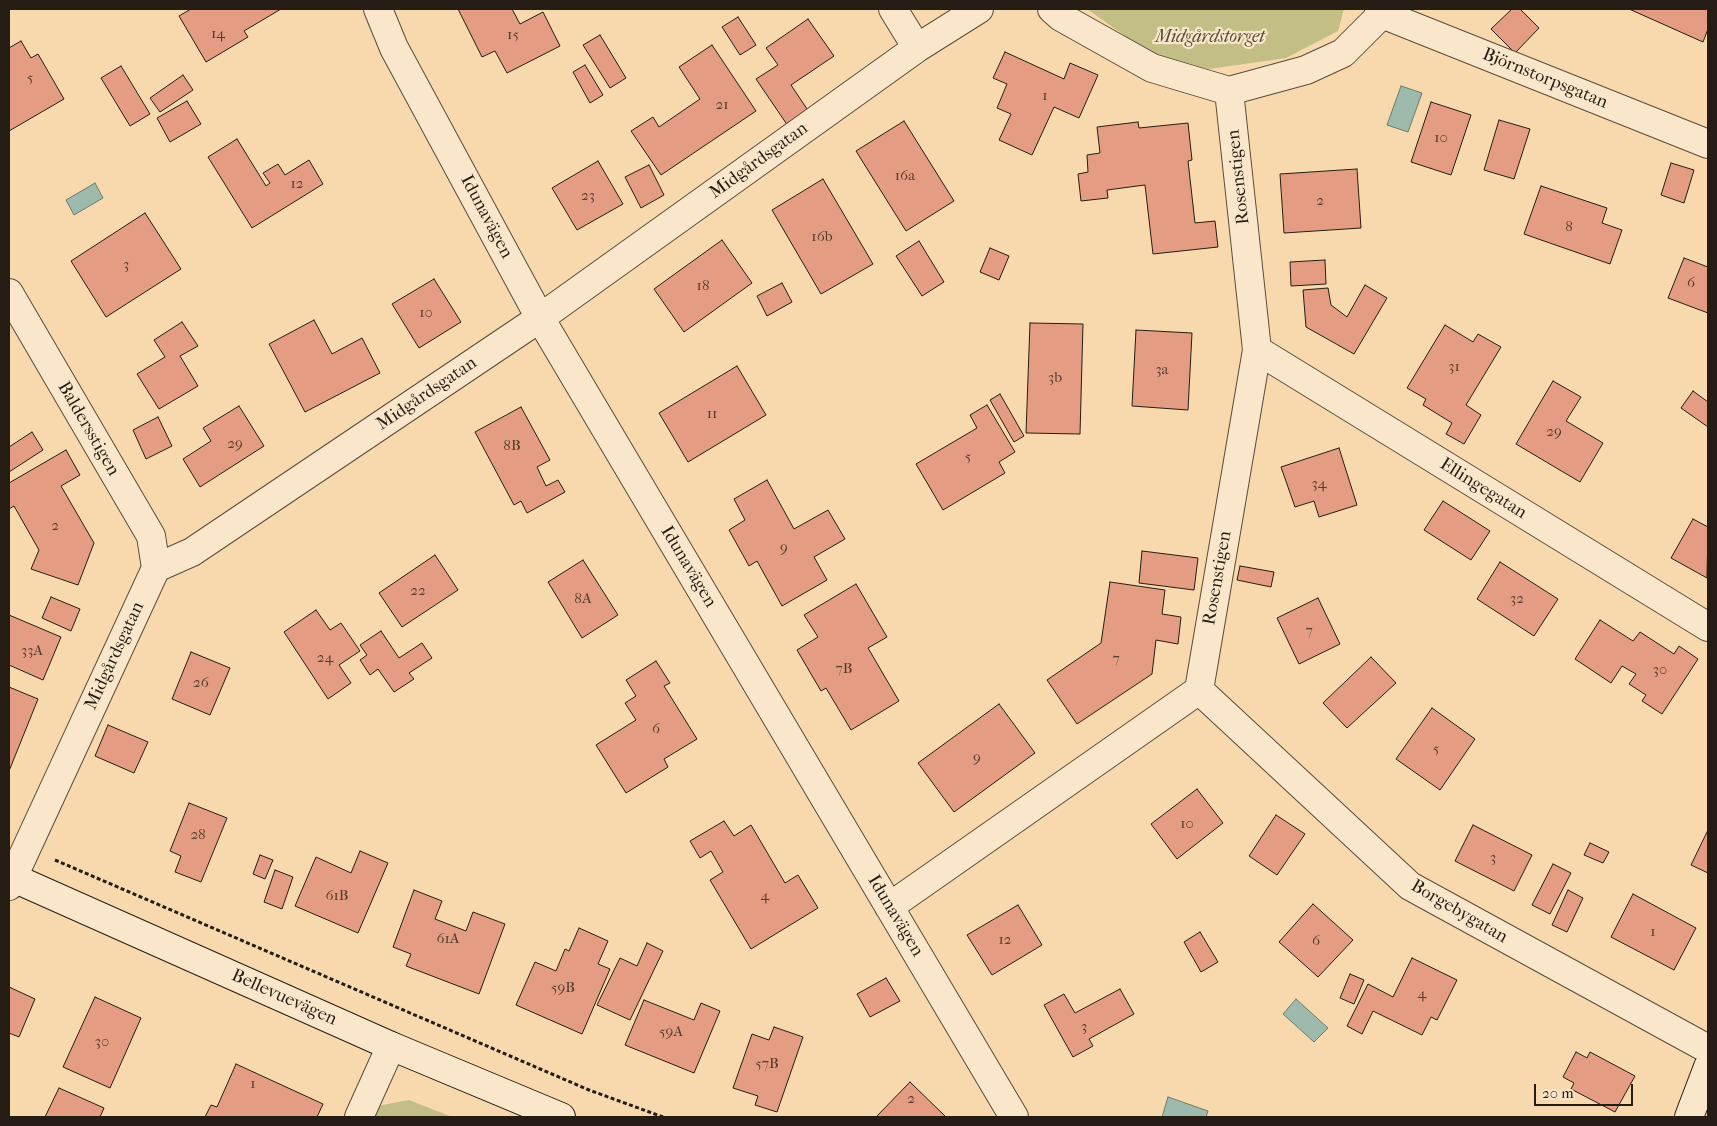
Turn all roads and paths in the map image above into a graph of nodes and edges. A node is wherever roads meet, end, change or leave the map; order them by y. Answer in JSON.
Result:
{"nodes":[{"id":1,"x":378,"y":9,"type":"edge"},
{"id":2,"x":893,"y":9,"type":"edge"},
{"id":3,"x":979,"y":9,"type":"edge"},
{"id":4,"x":1052,"y":9,"type":"edge"},
{"id":5,"x":1380,"y":11,"type":"edge"},
{"id":6,"x":917,"y":48,"type":"junction"},
{"id":7,"x":1229,"y":91,"type":"junction"},
{"id":8,"x":1708,"y":144,"type":"edge"},
{"id":9,"x":9,"y":293,"type":"edge"},
{"id":10,"x":540,"y":318,"type":"junction"},
{"id":11,"x":1257,"y":350,"type":"junction"},
{"id":12,"x":156,"y":568,"type":"junction"},
{"id":13,"x":1708,"y":627,"type":"edge"},
{"id":14,"x":1198,"y":690,"type":"junction"},
{"id":15,"x":26,"y":848,"type":"junction"},
{"id":16,"x":10,"y":880,"type":"edge"},
{"id":17,"x":889,"y":907,"type":"junction"},
{"id":18,"x":391,"y":1046,"type":"junction"},
{"id":19,"x":1708,"y":1049,"type":"edge"},
{"id":20,"x":1708,"y":1067,"type":"edge"},
{"id":21,"x":360,"y":1117,"type":"edge"},
{"id":22,"x":561,"y":1117,"type":"edge"},
{"id":23,"x":663,"y":1117,"type":"edge"},
{"id":24,"x":1014,"y":1117,"type":"edge"},
{"id":25,"x":1689,"y":1117,"type":"edge"}],
"edges":[{"from":1,"to":10,"type":"street","name":"Idunavägen"},
{"from":2,"to":6,"type":"street"},
{"from":3,"to":6,"type":"street","name":"Midgårdsgatan"},
{"from":4,"to":7,"type":"street"},
{"from":5,"to":7,"type":"street"},
{"from":5,"to":8,"type":"street","name":"Björnstorpsgatan"},
{"from":6,"to":10,"type":"street","name":"Midgårdsgatan"},
{"from":7,"to":11,"type":"street","name":"Rosenstigen"},
{"from":9,"to":12,"type":"street","name":"Baldersstigen"},
{"from":10,"to":12,"type":"street","name":"Midgårdsgatan"},
{"from":10,"to":17,"type":"street","name":"Idunavägen"},
{"from":11,"to":13,"type":"street","name":"Ellingegatan"},
{"from":11,"to":14,"type":"street","name":"Rosenstigen"},
{"from":12,"to":15,"type":"street","name":"Midgårdsgatan"},
{"from":14,"to":17,"type":"street"},
{"from":14,"to":19,"type":"street","name":"Borgebygatan"},
{"from":15,"to":16,"type":"street","name":"Midgårdsgatan"},
{"from":15,"to":23,"type":"path"},
{"from":16,"to":18,"type":"street","name":"Bellevuevägen"},
{"from":17,"to":24,"type":"street","name":"Idunavägen"},
{"from":18,"to":21,"type":"street"},
{"from":18,"to":22,"type":"street","name":"Bellevuevägen"},
{"from":20,"to":25,"type":"street"}]}
